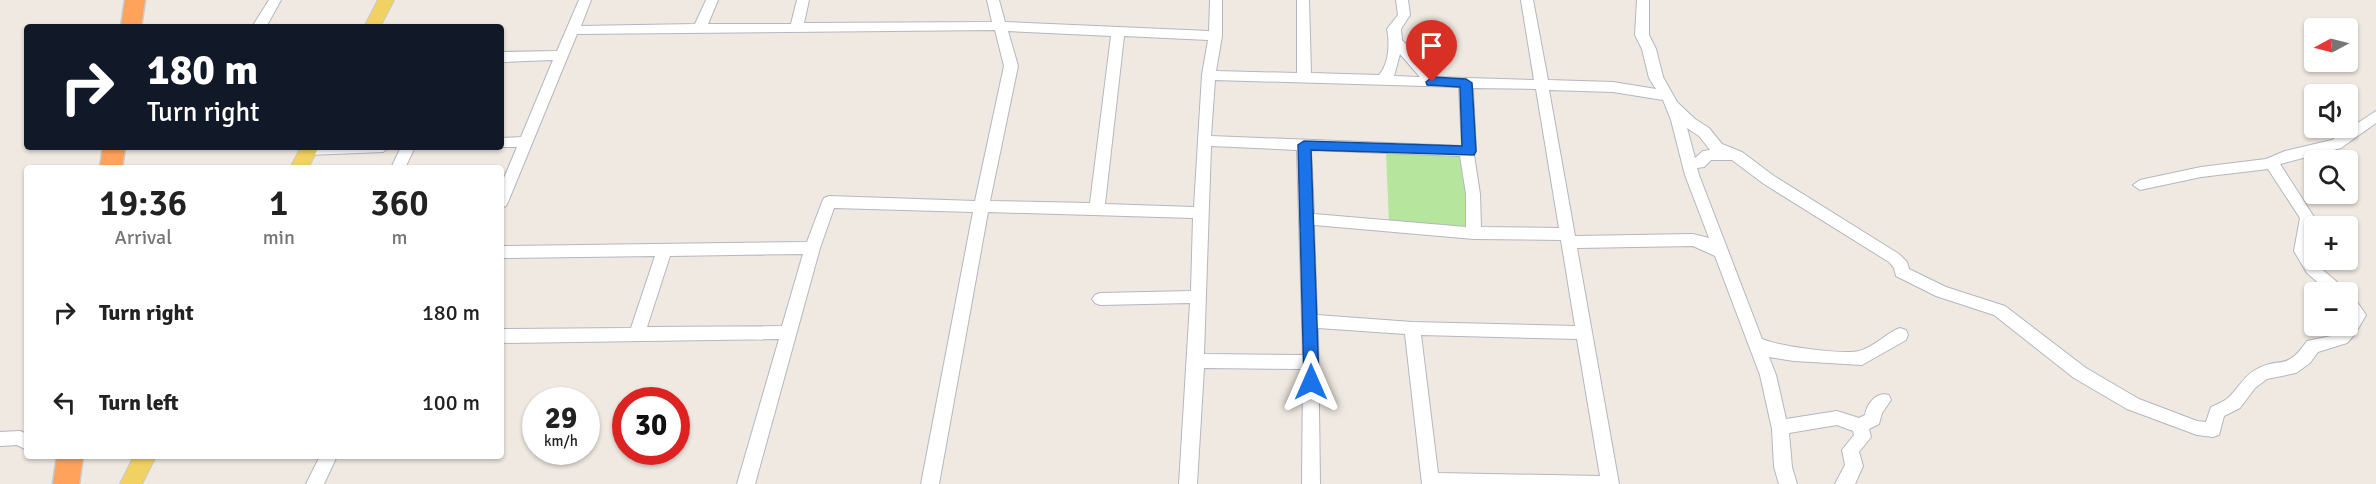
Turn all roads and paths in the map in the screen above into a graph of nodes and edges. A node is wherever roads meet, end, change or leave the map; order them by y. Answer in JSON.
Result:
{"nodes":[{"id":1,"x":135,"y":0,"type":"edge"},
{"id":2,"x":275,"y":0,"type":"edge"},
{"id":3,"x":386,"y":0,"type":"edge"},
{"id":4,"x":585,"y":0,"type":"edge"},
{"id":5,"x":712,"y":0,"type":"edge"},
{"id":6,"x":803,"y":0,"type":"edge"},
{"id":7,"x":993,"y":0,"type":"edge"},
{"id":8,"x":1216,"y":0,"type":"edge"},
{"id":9,"x":1303,"y":0,"type":"edge"},
{"id":10,"x":1402,"y":0,"type":"edge"},
{"id":11,"x":1527,"y":0,"type":"edge"},
{"id":12,"x":1643,"y":0,"type":"edge"},
{"id":13,"x":131,"y":24,"type":"edge"},
{"id":14,"x":261,"y":24,"type":"edge"},
{"id":15,"x":374,"y":24,"type":"edge"},
{"id":16,"x":999,"y":26,"type":"junction"},
{"id":17,"x":797,"y":28,"type":"junction"},
{"id":18,"x":700,"y":29,"type":"junction"},
{"id":19,"x":572,"y":30,"type":"junction"},
{"id":20,"x":1118,"y":30,"type":"junction"},
{"id":21,"x":1215,"y":36,"type":"junction"},
{"id":22,"x":1396,"y":42,"type":"junction"},
{"id":23,"x":561,"y":55,"type":"junction"},
{"id":24,"x":504,"y":58,"type":"edge"},
{"id":25,"x":1209,"y":75,"type":"junction"},
{"id":26,"x":1304,"y":76,"type":"junction"},
{"id":27,"x":1383,"y":80,"type":"junction"},
{"id":28,"x":1432,"y":82,"type":"junction"},
{"id":29,"x":1466,"y":83,"type":"junction"},
{"id":30,"x":1543,"y":85,"type":"junction"},
{"id":31,"x":1670,"y":100,"type":"junction"},
{"id":32,"x":2376,"y":116,"type":"edge"},
{"id":33,"x":1204,"y":141,"type":"junction"},
{"id":34,"x":525,"y":142,"type":"junction"},
{"id":35,"x":504,"y":143,"type":"edge"},
{"id":36,"x":1304,"y":145,"type":"junction"},
{"id":37,"x":114,"y":150,"type":"edge"},
{"id":38,"x":308,"y":150,"type":"edge"},
{"id":39,"x":407,"y":150,"type":"edge"},
{"id":40,"x":1466,"y":151,"type":"junction"},
{"id":41,"x":1731,"y":155,"type":"junction"},
{"id":42,"x":2271,"y":162,"type":"junction"},
{"id":43,"x":1690,"y":164,"type":"junction"},
{"id":44,"x":111,"y":165,"type":"edge"},
{"id":45,"x":300,"y":165,"type":"edge"},
{"id":46,"x":399,"y":165,"type":"edge"},
{"id":47,"x":2140,"y":185,"type":"dead end"},
{"id":48,"x":504,"y":194,"type":"edge"},
{"id":49,"x":981,"y":208,"type":"junction"},
{"id":50,"x":1097,"y":208,"type":"junction"},
{"id":51,"x":1201,"y":213,"type":"junction"},
{"id":52,"x":1307,"y":219,"type":"junction"},
{"id":53,"x":1712,"y":227,"type":"junction"},
{"id":54,"x":1474,"y":233,"type":"junction"},
{"id":55,"x":1568,"y":238,"type":"junction"},
{"id":56,"x":1694,"y":240,"type":"junction"},
{"id":57,"x":812,"y":248,"type":"junction"},
{"id":58,"x":664,"y":250,"type":"junction"},
{"id":59,"x":504,"y":252,"type":"edge"},
{"id":60,"x":1721,"y":252,"type":"junction"},
{"id":61,"x":2327,"y":282,"type":"edge"},
{"id":62,"x":1198,"y":297,"type":"junction"},
{"id":63,"x":1100,"y":299,"type":"dead end"},
{"id":64,"x":1311,"y":321,"type":"junction"},
{"id":65,"x":1412,"y":328,"type":"junction"},
{"id":66,"x":790,"y":332,"type":"junction"},
{"id":67,"x":1584,"y":333,"type":"junction"},
{"id":68,"x":637,"y":334,"type":"junction"},
{"id":69,"x":1900,"y":335,"type":"dead end"},
{"id":70,"x":504,"y":336,"type":"edge"},
{"id":71,"x":2347,"y":336,"type":"edge"},
{"id":72,"x":1755,"y":343,"type":"junction"},
{"id":73,"x":1196,"y":361,"type":"junction"},
{"id":74,"x":1311,"y":362,"type":"junction"},
{"id":75,"x":1883,"y":400,"type":"dead end"},
{"id":76,"x":1779,"y":426,"type":"junction"},
{"id":77,"x":1860,"y":426,"type":"junction"},
{"id":78,"x":0,"y":439,"type":"edge"},
{"id":79,"x":24,"y":441,"type":"edge"},
{"id":80,"x":70,"y":459,"type":"edge"},
{"id":81,"x":144,"y":459,"type":"edge"},
{"id":82,"x":328,"y":459,"type":"edge"},
{"id":83,"x":1431,"y":482,"type":"edge"},
{"id":84,"x":66,"y":484,"type":"edge"},
{"id":85,"x":131,"y":484,"type":"edge"},
{"id":86,"x":315,"y":484,"type":"edge"},
{"id":87,"x":746,"y":484,"type":"edge"},
{"id":88,"x":930,"y":484,"type":"edge"},
{"id":89,"x":1188,"y":484,"type":"edge"},
{"id":90,"x":1311,"y":484,"type":"edge"},
{"id":91,"x":1610,"y":484,"type":"edge"},
{"id":92,"x":1788,"y":484,"type":"edge"},
{"id":93,"x":1844,"y":484,"type":"edge"}],
"edges":[{"from":1,"to":13,"type":"highway"},
{"from":2,"to":14,"type":"street"},
{"from":3,"to":15,"type":"main road"},
{"from":4,"to":19,"type":"street"},
{"from":5,"to":18,"type":"street"},
{"from":6,"to":17,"type":"street"},
{"from":7,"to":16,"type":"street"},
{"from":8,"to":21,"type":"street"},
{"from":9,"to":26,"type":"street"},
{"from":10,"to":22,"type":"street"},
{"from":11,"to":30,"type":"street"},
{"from":12,"to":31,"type":"street"},
{"from":16,"to":17,"type":"street"},
{"from":16,"to":20,"type":"street"},
{"from":16,"to":49,"type":"street"},
{"from":17,"to":18,"type":"street"},
{"from":18,"to":19,"type":"street"},
{"from":19,"to":23,"type":"street"},
{"from":20,"to":21,"type":"street"},
{"from":20,"to":50,"type":"street"},
{"from":21,"to":25,"type":"street"},
{"from":22,"to":27,"type":"street"},
{"from":22,"to":28,"type":"street"},
{"from":23,"to":24,"type":"street"},
{"from":23,"to":34,"type":"street"},
{"from":25,"to":26,"type":"street"},
{"from":25,"to":33,"type":"street"},
{"from":26,"to":27,"type":"street"},
{"from":27,"to":28,"type":"street"},
{"from":28,"to":29,"type":"street"},
{"from":29,"to":30,"type":"street"},
{"from":29,"to":40,"type":"street"},
{"from":30,"to":31,"type":"street"},
{"from":30,"to":55,"type":"street"},
{"from":31,"to":41,"type":"street"},
{"from":31,"to":43,"type":"street"},
{"from":32,"to":42,"type":"street"},
{"from":33,"to":36,"type":"street"},
{"from":33,"to":51,"type":"street"},
{"from":34,"to":35,"type":"street"},
{"from":34,"to":48,"type":"street"},
{"from":36,"to":40,"type":"street"},
{"from":36,"to":52,"type":"street"},
{"from":37,"to":44,"type":"highway"},
{"from":38,"to":45,"type":"main road"},
{"from":39,"to":46,"type":"street"},
{"from":40,"to":54,"type":"street"},
{"from":41,"to":43,"type":"street"},
{"from":41,"to":71,"type":"street"},
{"from":42,"to":47,"type":"street"},
{"from":42,"to":61,"type":"street"},
{"from":43,"to":53,"type":"street"},
{"from":49,"to":50,"type":"street"},
{"from":49,"to":57,"type":"street"},
{"from":49,"to":88,"type":"street"},
{"from":50,"to":51,"type":"street"},
{"from":51,"to":62,"type":"street"},
{"from":52,"to":54,"type":"street"},
{"from":52,"to":64,"type":"street"},
{"from":53,"to":56,"type":"street"},
{"from":53,"to":60,"type":"street"},
{"from":54,"to":55,"type":"street"},
{"from":55,"to":56,"type":"street"},
{"from":55,"to":67,"type":"street"},
{"from":56,"to":60,"type":"street"},
{"from":57,"to":58,"type":"street"},
{"from":57,"to":66,"type":"street"},
{"from":58,"to":59,"type":"street"},
{"from":58,"to":68,"type":"street"},
{"from":60,"to":72,"type":"street"},
{"from":62,"to":63,"type":"street"},
{"from":62,"to":73,"type":"street"},
{"from":64,"to":65,"type":"street"},
{"from":64,"to":74,"type":"street"},
{"from":65,"to":67,"type":"street"},
{"from":65,"to":83,"type":"street"},
{"from":66,"to":68,"type":"street"},
{"from":66,"to":87,"type":"street"},
{"from":67,"to":91,"type":"street"},
{"from":68,"to":70,"type":"street"},
{"from":69,"to":72,"type":"street"},
{"from":72,"to":76,"type":"street"},
{"from":73,"to":74,"type":"street"},
{"from":73,"to":89,"type":"street"},
{"from":74,"to":90,"type":"street"},
{"from":75,"to":77,"type":"street"},
{"from":76,"to":77,"type":"street"},
{"from":76,"to":92,"type":"street"},
{"from":77,"to":93,"type":"street"},
{"from":78,"to":79,"type":"street"},
{"from":80,"to":84,"type":"highway"},
{"from":81,"to":85,"type":"main road"},
{"from":82,"to":86,"type":"street"},
{"from":83,"to":91,"type":"street"}]}
